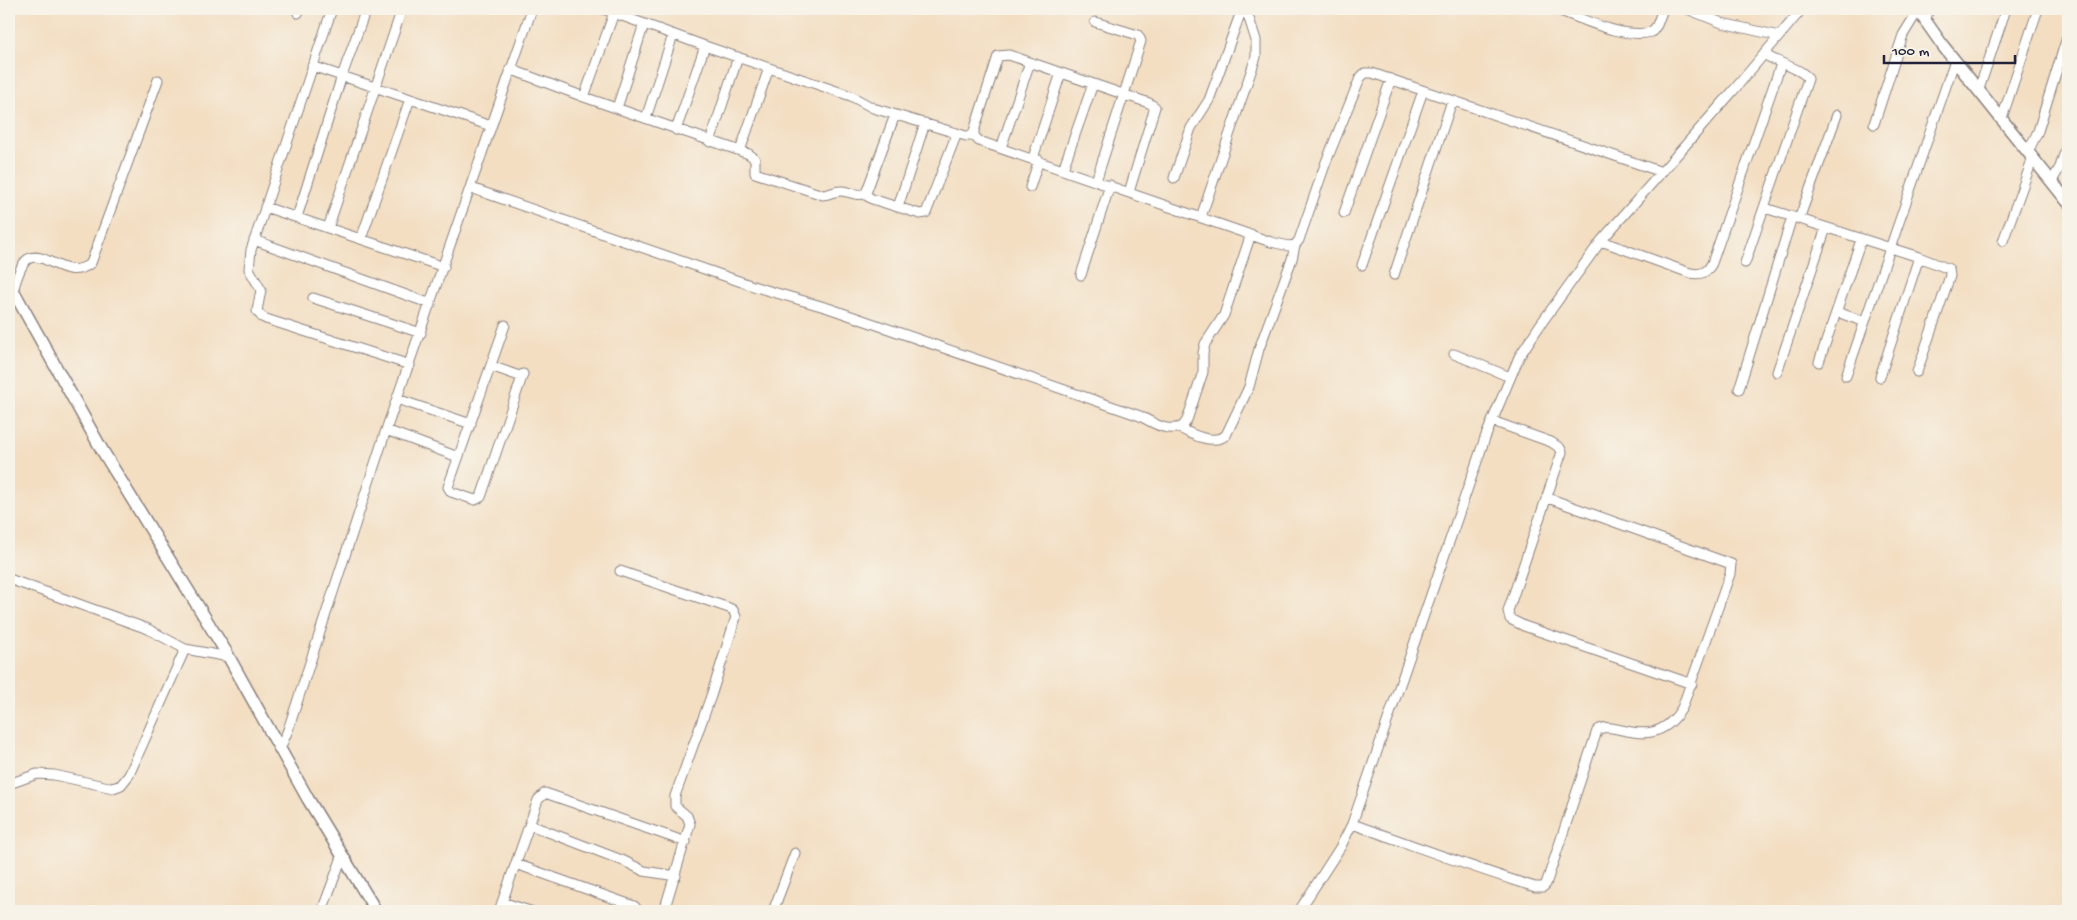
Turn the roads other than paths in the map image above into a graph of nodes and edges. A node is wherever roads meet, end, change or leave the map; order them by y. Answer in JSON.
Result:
{"nodes":[{"id":1,"x":332,"y":9,"type":"edge"},
{"id":2,"x":366,"y":9,"type":"edge"},
{"id":3,"x":402,"y":9,"type":"edge"},
{"id":4,"x":532,"y":9,"type":"edge"},
{"id":5,"x":603,"y":9,"type":"edge"},
{"id":6,"x":1242,"y":9,"type":"edge"},
{"id":7,"x":1246,"y":9,"type":"edge"},
{"id":8,"x":1555,"y":9,"type":"edge"},
{"id":9,"x":1663,"y":9,"type":"edge"},
{"id":10,"x":1687,"y":9,"type":"edge"},
{"id":11,"x":1802,"y":9,"type":"edge"},
{"id":12,"x":1919,"y":9,"type":"edge"},
{"id":13,"x":1929,"y":9,"type":"edge"},
{"id":14,"x":2006,"y":9,"type":"edge"},
{"id":15,"x":2038,"y":9,"type":"edge"},
{"id":16,"x":614,"y":13,"type":"junction"},
{"id":17,"x":1925,"y":20,"type":"junction"},
{"id":18,"x":1095,"y":22,"type":"dead end"},
{"id":19,"x":644,"y":24,"type":"junction"},
{"id":20,"x":2068,"y":34,"type":"edge"},
{"id":21,"x":673,"y":35,"type":"junction"},
{"id":22,"x":1779,"y":36,"type":"junction"},
{"id":23,"x":705,"y":46,"type":"junction"},
{"id":24,"x":1764,"y":54,"type":"junction"},
{"id":25,"x":738,"y":57,"type":"junction"},
{"id":26,"x":1955,"y":60,"type":"junction"},
{"id":27,"x":1030,"y":62,"type":"junction"},
{"id":28,"x":1781,"y":64,"type":"junction"},
{"id":29,"x":312,"y":66,"type":"junction"},
{"id":30,"x":768,"y":68,"type":"junction"},
{"id":31,"x":510,"y":69,"type":"junction"},
{"id":32,"x":1061,"y":73,"type":"junction"},
{"id":33,"x":342,"y":76,"type":"junction"},
{"id":34,"x":1391,"y":79,"type":"junction"},
{"id":35,"x":158,"y":80,"type":"dead end"},
{"id":36,"x":1094,"y":84,"type":"junction"},
{"id":37,"x":375,"y":87,"type":"junction"},
{"id":38,"x":1979,"y":89,"type":"junction"},
{"id":39,"x":1423,"y":90,"type":"junction"},
{"id":40,"x":1124,"y":95,"type":"junction"},
{"id":41,"x":584,"y":97,"type":"junction"},
{"id":42,"x":410,"y":99,"type":"junction"},
{"id":43,"x":1452,"y":101,"type":"junction"},
{"id":44,"x":617,"y":108,"type":"junction"},
{"id":45,"x":895,"y":115,"type":"junction"},
{"id":46,"x":1837,"y":115,"type":"dead end"},
{"id":47,"x":646,"y":118,"type":"junction"},
{"id":48,"x":2002,"y":118,"type":"junction"},
{"id":49,"x":925,"y":123,"type":"junction"},
{"id":50,"x":1874,"y":124,"type":"dead end"},
{"id":51,"x":491,"y":126,"type":"junction"},
{"id":52,"x":676,"y":130,"type":"junction"},
{"id":53,"x":957,"y":134,"type":"junction"},
{"id":54,"x":974,"y":136,"type":"junction"},
{"id":55,"x":710,"y":142,"type":"junction"},
{"id":56,"x":2068,"y":142,"type":"edge"},
{"id":57,"x":1001,"y":148,"type":"junction"},
{"id":58,"x":740,"y":151,"type":"junction"},
{"id":59,"x":2031,"y":155,"type":"junction"},
{"id":60,"x":1036,"y":159,"type":"junction"},
{"id":61,"x":1063,"y":169,"type":"junction"},
{"id":62,"x":1662,"y":172,"type":"junction"},
{"id":63,"x":1174,"y":178,"type":"dead end"},
{"id":64,"x":1096,"y":180,"type":"junction"},
{"id":65,"x":2052,"y":181,"type":"junction"},
{"id":66,"x":1110,"y":186,"type":"junction"},
{"id":67,"x":471,"y":188,"type":"junction"},
{"id":68,"x":1030,"y":188,"type":"dead end"},
{"id":69,"x":1129,"y":192,"type":"junction"},
{"id":70,"x":864,"y":194,"type":"junction"},
{"id":71,"x":2068,"y":202,"type":"edge"},
{"id":72,"x":265,"y":207,"type":"junction"},
{"id":73,"x":898,"y":207,"type":"junction"},
{"id":74,"x":1765,"y":208,"type":"junction"},
{"id":75,"x":1344,"y":213,"type":"dead end"},
{"id":76,"x":297,"y":217,"type":"junction"},
{"id":77,"x":1201,"y":217,"type":"junction"},
{"id":78,"x":1796,"y":218,"type":"junction"},
{"id":79,"x":328,"y":228,"type":"junction"},
{"id":80,"x":1826,"y":228,"type":"junction"},
{"id":81,"x":1251,"y":234,"type":"junction"},
{"id":82,"x":361,"y":239,"type":"junction"},
{"id":83,"x":254,"y":240,"type":"junction"},
{"id":84,"x":1861,"y":240,"type":"junction"},
{"id":85,"x":1601,"y":241,"type":"junction"},
{"id":86,"x":2003,"y":241,"type":"dead end"},
{"id":87,"x":1295,"y":245,"type":"junction"},
{"id":88,"x":1891,"y":248,"type":"junction"},
{"id":89,"x":1919,"y":257,"type":"junction"},
{"id":90,"x":1745,"y":263,"type":"dead end"},
{"id":91,"x":1362,"y":264,"type":"dead end"},
{"id":92,"x":444,"y":267,"type":"junction"},
{"id":93,"x":1081,"y":275,"type":"dead end"},
{"id":94,"x":1394,"y":275,"type":"dead end"},
{"id":95,"x":11,"y":287,"type":"edge"},
{"id":96,"x":313,"y":298,"type":"dead end"},
{"id":97,"x":431,"y":304,"type":"junction"},
{"id":98,"x":1837,"y":312,"type":"junction"},
{"id":99,"x":1865,"y":322,"type":"junction"},
{"id":100,"x":505,"y":325,"type":"dead end"},
{"id":101,"x":420,"y":334,"type":"junction"},
{"id":102,"x":1454,"y":354,"type":"dead end"},
{"id":103,"x":1819,"y":362,"type":"dead end"},
{"id":104,"x":410,"y":365,"type":"junction"},
{"id":105,"x":491,"y":366,"type":"junction"},
{"id":106,"x":1777,"y":372,"type":"dead end"},
{"id":107,"x":1917,"y":372,"type":"dead end"},
{"id":108,"x":1846,"y":376,"type":"dead end"},
{"id":109,"x":1510,"y":377,"type":"junction"},
{"id":110,"x":1880,"y":377,"type":"dead end"},
{"id":111,"x":1738,"y":389,"type":"dead end"},
{"id":112,"x":397,"y":399,"type":"junction"},
{"id":113,"x":1492,"y":422,"type":"junction"},
{"id":114,"x":471,"y":424,"type":"junction"},
{"id":115,"x":1180,"y":428,"type":"junction"},
{"id":116,"x":386,"y":430,"type":"junction"},
{"id":117,"x":458,"y":457,"type":"junction"},
{"id":118,"x":1548,"y":498,"type":"junction"},
{"id":119,"x":620,"y":571,"type":"dead end"},
{"id":120,"x":9,"y":579,"type":"edge"},
{"id":121,"x":185,"y":649,"type":"junction"},
{"id":122,"x":229,"y":658,"type":"junction"},
{"id":123,"x":1692,"y":684,"type":"junction"},
{"id":124,"x":280,"y":749,"type":"junction"},
{"id":125,"x":9,"y":784,"type":"edge"},
{"id":126,"x":1352,"y":824,"type":"junction"},
{"id":127,"x":530,"y":825,"type":"junction"},
{"id":128,"x":686,"y":842,"type":"junction"},
{"id":129,"x":795,"y":853,"type":"dead end"},
{"id":130,"x":342,"y":857,"type":"junction"},
{"id":131,"x":516,"y":864,"type":"junction"},
{"id":132,"x":676,"y":876,"type":"junction"},
{"id":133,"x":501,"y":907,"type":"edge"},
{"id":134,"x":372,"y":909,"type":"edge"},
{"id":135,"x":322,"y":911,"type":"edge"},
{"id":136,"x":530,"y":911,"type":"edge"},
{"id":137,"x":640,"y":911,"type":"edge"},
{"id":138,"x":664,"y":911,"type":"edge"},
{"id":139,"x":773,"y":911,"type":"edge"},
{"id":140,"x":1299,"y":911,"type":"edge"}],
"edges":[{"from":1,"to":29,"type":"street"},
{"from":2,"to":33,"type":"street"},
{"from":3,"to":37,"type":"street"},
{"from":4,"to":31,"type":"street"},
{"from":5,"to":16,"type":"street"},
{"from":6,"to":63,"type":"street"},
{"from":7,"to":77,"type":"street"},
{"from":8,"to":9,"type":"street"},
{"from":10,"to":22,"type":"street"},
{"from":11,"to":22,"type":"street"},
{"from":12,"to":17,"type":"street"},
{"from":12,"to":50,"type":"street"},
{"from":13,"to":17,"type":"street"},
{"from":14,"to":38,"type":"street"},
{"from":15,"to":48,"type":"street"},
{"from":16,"to":19,"type":"street"},
{"from":16,"to":41,"type":"street"},
{"from":17,"to":26,"type":"street"},
{"from":18,"to":40,"type":"street"},
{"from":19,"to":21,"type":"street"},
{"from":19,"to":44,"type":"street"},
{"from":20,"to":59,"type":"street"},
{"from":21,"to":23,"type":"street"},
{"from":21,"to":47,"type":"street"},
{"from":22,"to":24,"type":"street"},
{"from":23,"to":25,"type":"street"},
{"from":23,"to":52,"type":"street"},
{"from":24,"to":28,"type":"street"},
{"from":24,"to":62,"type":"street"},
{"from":25,"to":30,"type":"street"},
{"from":25,"to":55,"type":"street"},
{"from":26,"to":38,"type":"street"},
{"from":26,"to":88,"type":"street"},
{"from":27,"to":32,"type":"street"},
{"from":27,"to":54,"type":"street"},
{"from":27,"to":57,"type":"street"},
{"from":28,"to":74,"type":"street"},
{"from":28,"to":85,"type":"street"},
{"from":29,"to":33,"type":"street"},
{"from":29,"to":72,"type":"street"},
{"from":30,"to":45,"type":"street"},
{"from":30,"to":58,"type":"street"},
{"from":31,"to":41,"type":"street"},
{"from":31,"to":51,"type":"street"},
{"from":32,"to":36,"type":"street"},
{"from":32,"to":60,"type":"street"},
{"from":33,"to":37,"type":"street"},
{"from":33,"to":76,"type":"street"},
{"from":34,"to":39,"type":"street"},
{"from":34,"to":75,"type":"street"},
{"from":34,"to":87,"type":"street"},
{"from":35,"to":95,"type":"street"},
{"from":36,"to":40,"type":"street"},
{"from":36,"to":61,"type":"street"},
{"from":37,"to":42,"type":"street"},
{"from":37,"to":79,"type":"street"},
{"from":38,"to":48,"type":"street"},
{"from":39,"to":43,"type":"street"},
{"from":39,"to":91,"type":"street"},
{"from":40,"to":64,"type":"street"},
{"from":40,"to":69,"type":"street"},
{"from":41,"to":44,"type":"street"},
{"from":42,"to":51,"type":"street"},
{"from":42,"to":82,"type":"street"},
{"from":43,"to":62,"type":"street"},
{"from":43,"to":94,"type":"street"},
{"from":44,"to":47,"type":"street"},
{"from":45,"to":49,"type":"street"},
{"from":45,"to":70,"type":"street"},
{"from":46,"to":78,"type":"street"},
{"from":47,"to":52,"type":"street"},
{"from":48,"to":59,"type":"street"},
{"from":49,"to":53,"type":"street"},
{"from":49,"to":73,"type":"street"},
{"from":51,"to":67,"type":"street"},
{"from":52,"to":55,"type":"street"},
{"from":53,"to":54,"type":"street"},
{"from":53,"to":73,"type":"street"},
{"from":54,"to":57,"type":"street"},
{"from":55,"to":58,"type":"street"},
{"from":56,"to":65,"type":"street"},
{"from":57,"to":60,"type":"street"},
{"from":58,"to":70,"type":"street"},
{"from":59,"to":65,"type":"street"},
{"from":59,"to":86,"type":"street"},
{"from":60,"to":61,"type":"street"},
{"from":60,"to":68,"type":"street"},
{"from":61,"to":64,"type":"street"},
{"from":62,"to":85,"type":"street"},
{"from":64,"to":66,"type":"street"},
{"from":65,"to":71,"type":"street"},
{"from":66,"to":69,"type":"street"},
{"from":66,"to":93,"type":"street"},
{"from":67,"to":92,"type":"street"},
{"from":67,"to":115,"type":"street"},
{"from":69,"to":77,"type":"street"},
{"from":70,"to":73,"type":"street"},
{"from":72,"to":76,"type":"street"},
{"from":72,"to":83,"type":"street"},
{"from":74,"to":78,"type":"street"},
{"from":74,"to":90,"type":"street"},
{"from":76,"to":79,"type":"street"},
{"from":77,"to":81,"type":"street"},
{"from":78,"to":80,"type":"street"},
{"from":78,"to":111,"type":"street"},
{"from":79,"to":82,"type":"street"},
{"from":80,"to":84,"type":"street"},
{"from":80,"to":106,"type":"street"},
{"from":81,"to":87,"type":"street"},
{"from":81,"to":115,"type":"street"},
{"from":82,"to":92,"type":"street"},
{"from":83,"to":97,"type":"street"},
{"from":83,"to":104,"type":"street"},
{"from":84,"to":88,"type":"street"},
{"from":84,"to":98,"type":"street"},
{"from":85,"to":109,"type":"street"},
{"from":87,"to":115,"type":"street"},
{"from":88,"to":89,"type":"street"},
{"from":88,"to":99,"type":"street"},
{"from":89,"to":107,"type":"street"},
{"from":89,"to":110,"type":"street"},
{"from":92,"to":97,"type":"street"},
{"from":95,"to":122,"type":"street"},
{"from":96,"to":101,"type":"street"},
{"from":97,"to":101,"type":"street"},
{"from":98,"to":99,"type":"street"},
{"from":98,"to":103,"type":"street"},
{"from":99,"to":108,"type":"street"},
{"from":100,"to":105,"type":"street"},
{"from":101,"to":104,"type":"street"},
{"from":102,"to":109,"type":"street"},
{"from":104,"to":112,"type":"street"},
{"from":105,"to":114,"type":"street"},
{"from":105,"to":117,"type":"street"},
{"from":109,"to":113,"type":"street"},
{"from":112,"to":114,"type":"street"},
{"from":112,"to":116,"type":"street"},
{"from":113,"to":118,"type":"street"},
{"from":113,"to":126,"type":"street"},
{"from":114,"to":117,"type":"street"},
{"from":116,"to":117,"type":"street"},
{"from":116,"to":124,"type":"street"},
{"from":118,"to":123,"type":"street"},
{"from":118,"to":123,"type":"street"},
{"from":119,"to":128,"type":"street"},
{"from":120,"to":121,"type":"street"},
{"from":121,"to":122,"type":"street"},
{"from":121,"to":125,"type":"street"},
{"from":122,"to":124,"type":"street"},
{"from":123,"to":126,"type":"street"},
{"from":124,"to":130,"type":"street"},
{"from":126,"to":140,"type":"street"},
{"from":127,"to":128,"type":"street"},
{"from":127,"to":131,"type":"street"},
{"from":127,"to":132,"type":"street"},
{"from":128,"to":132,"type":"street"},
{"from":129,"to":139,"type":"street"},
{"from":130,"to":134,"type":"street"},
{"from":130,"to":135,"type":"street"},
{"from":131,"to":133,"type":"street"},
{"from":131,"to":137,"type":"street"},
{"from":132,"to":138,"type":"street"},
{"from":133,"to":136,"type":"street"}]}
